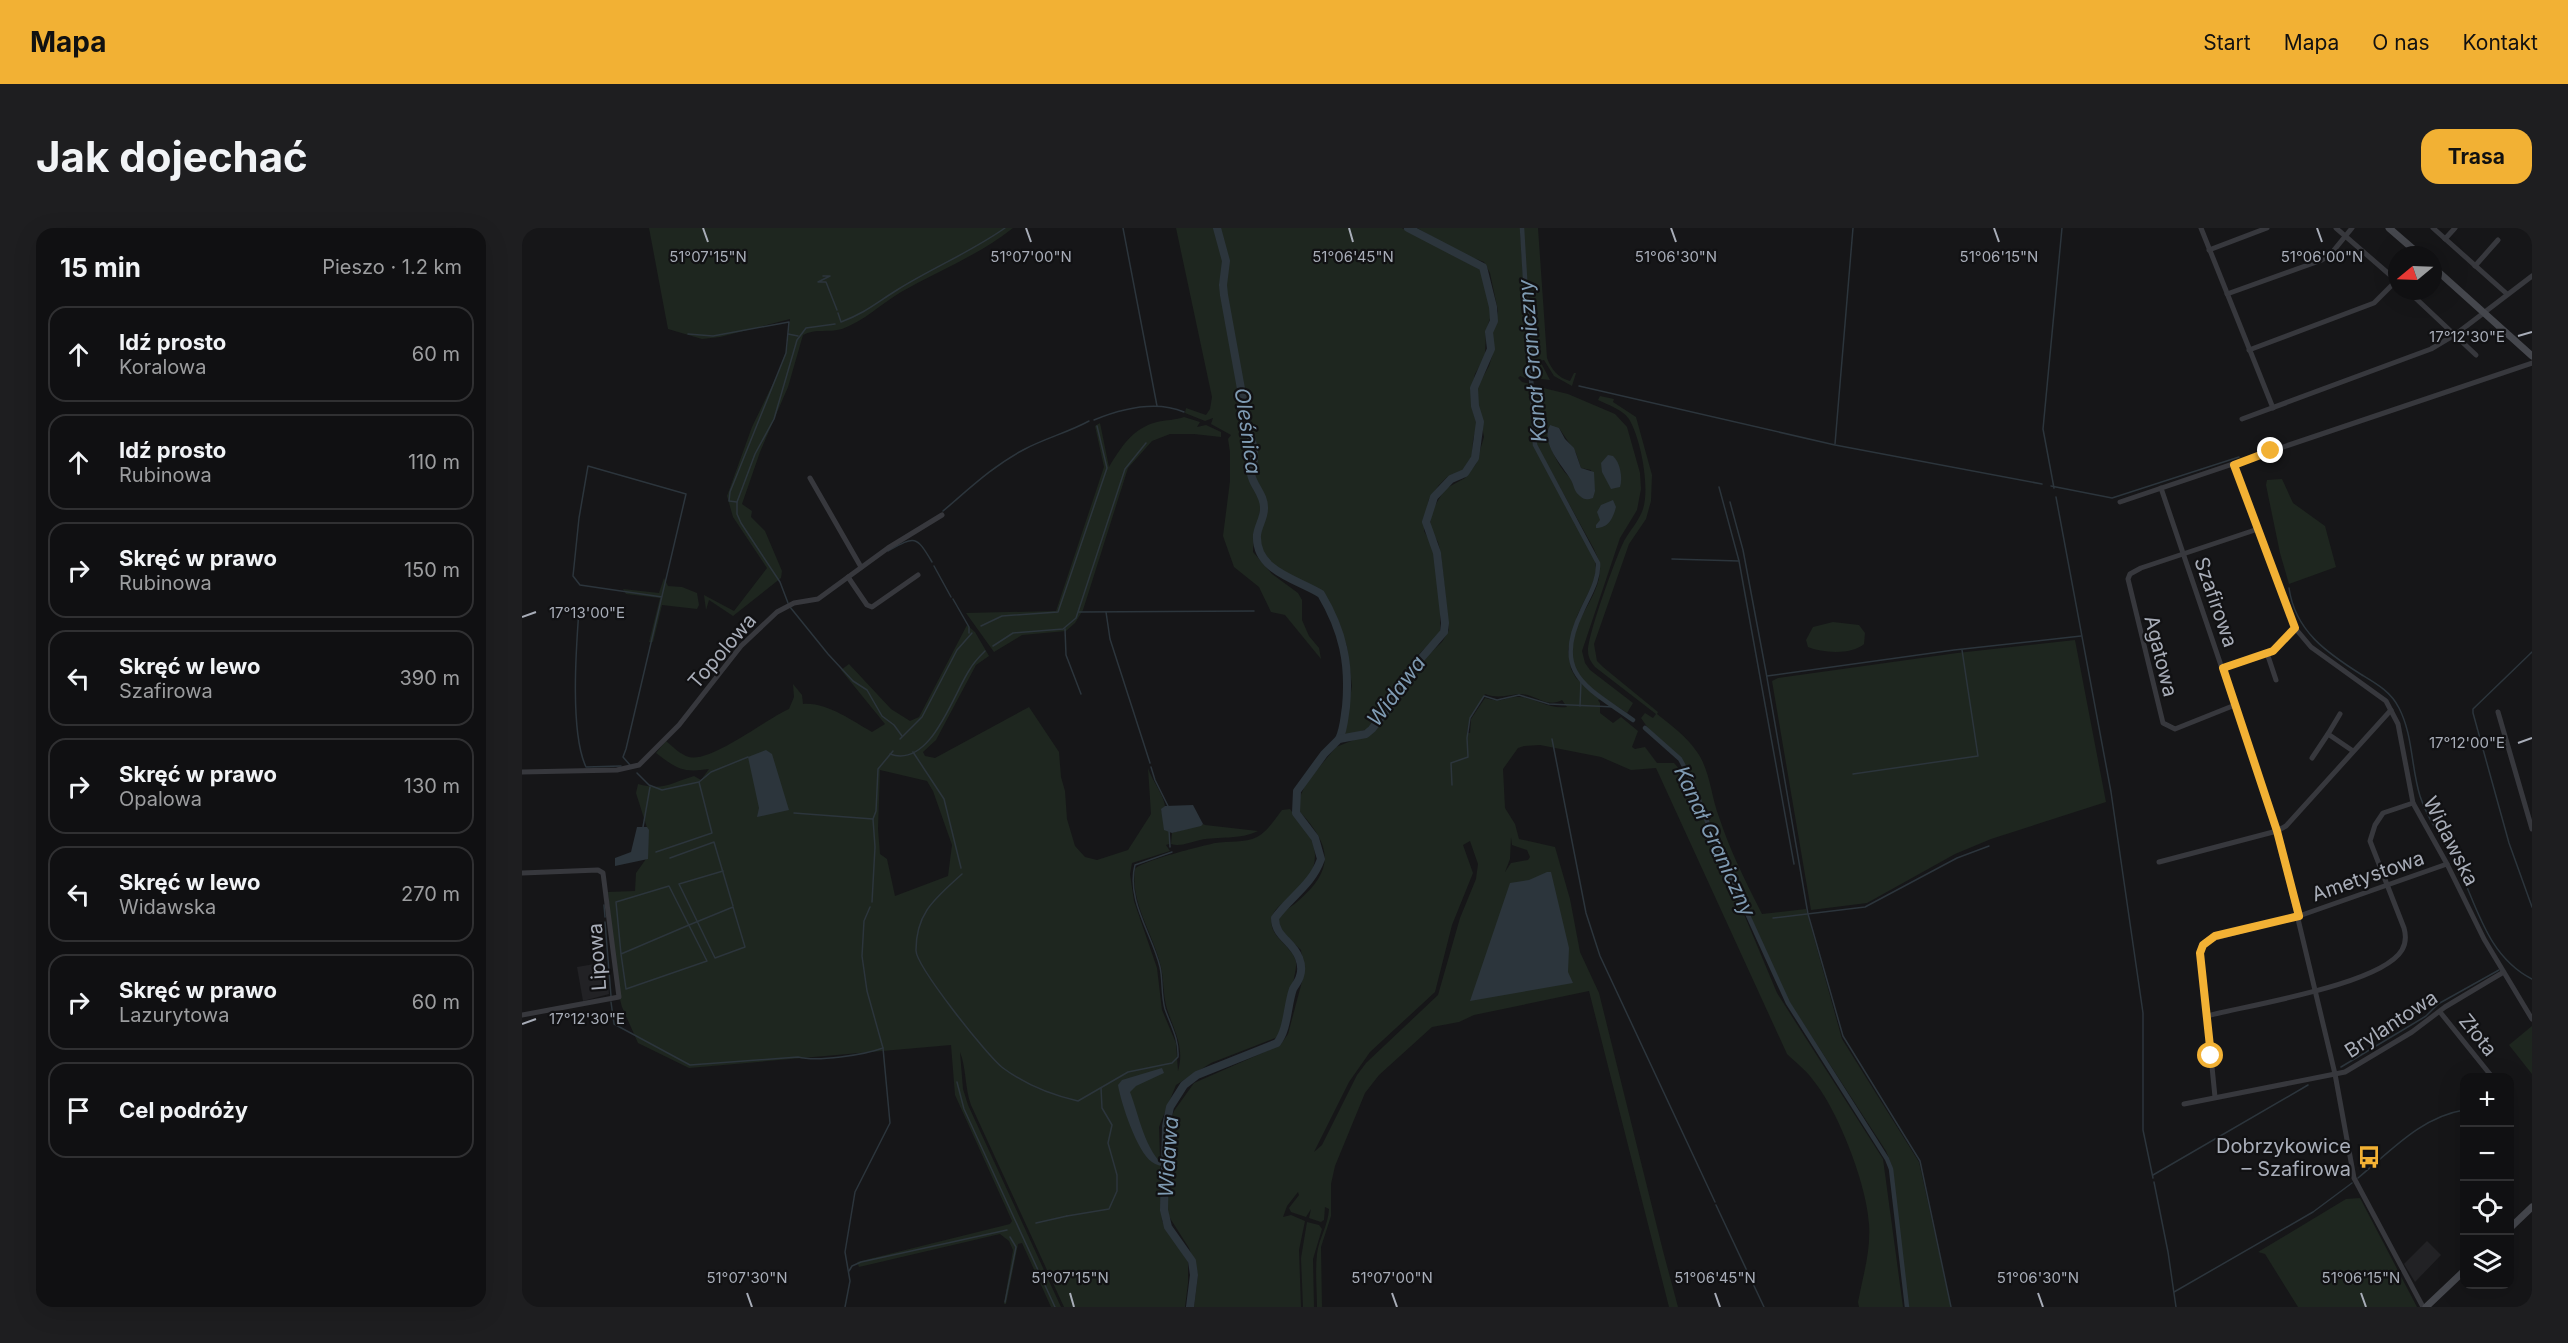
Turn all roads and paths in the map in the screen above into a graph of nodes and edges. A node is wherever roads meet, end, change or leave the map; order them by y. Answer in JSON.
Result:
{"nodes":[{"id":1,"x":2201,"y":228,"type":"edge"},
{"id":2,"x":2267,"y":228,"type":"edge"},
{"id":3,"x":2336,"y":228,"type":"edge"},
{"id":4,"x":2352,"y":228,"type":"edge"},
{"id":5,"x":2389,"y":228,"type":"edge"},
{"id":6,"x":2433,"y":228,"type":"edge"},
{"id":7,"x":2455,"y":228,"type":"edge"},
{"id":8,"x":2345,"y":236,"type":"junction"},
{"id":9,"x":2445,"y":239,"type":"junction"},
{"id":10,"x":2498,"y":240,"type":"dead end"},
{"id":11,"x":2410,"y":246,"type":"edge"},
{"id":12,"x":2210,"y":250,"type":"junction"},
{"id":13,"x":2475,"y":266,"type":"junction"},
{"id":14,"x":2388,"y":273,"type":"edge"},
{"id":15,"x":2442,"y":275,"type":"edge"},
{"id":16,"x":2532,"y":276,"type":"edge"},
{"id":17,"x":2388,"y":290,"type":"edge"},
{"id":18,"x":2227,"y":294,"type":"junction"},
{"id":19,"x":2507,"y":294,"type":"junction"},
{"id":20,"x":2418,"y":300,"type":"edge"},
{"id":21,"x":2484,"y":312,"type":"junction"},
{"id":22,"x":2456,"y":334,"type":"junction"},
{"id":23,"x":2249,"y":350,"type":"junction"},
{"id":24,"x":2476,"y":355,"type":"dead end"},
{"id":25,"x":2532,"y":356,"type":"edge"},
{"id":26,"x":2532,"y":363,"type":"edge"},
{"id":27,"x":2273,"y":408,"type":"junction"},
{"id":28,"x":2242,"y":419,"type":"dead end"},
{"id":29,"x":2234,"y":465,"type":"junction"},
{"id":30,"x":810,"y":478,"type":"dead end"},
{"id":31,"x":2161,"y":488,"type":"junction"},
{"id":32,"x":2120,"y":502,"type":"dead end"},
{"id":33,"x":942,"y":515,"type":"dead end"},
{"id":34,"x":2258,"y":529,"type":"junction"},
{"id":35,"x":2183,"y":554,"type":"junction"},
{"id":36,"x":861,"y":567,"type":"junction"},
{"id":37,"x":918,"y":575,"type":"dead end"},
{"id":38,"x":848,"y":577,"type":"junction"},
{"id":39,"x":2295,"y":628,"type":"junction"},
{"id":40,"x":2267,"y":652,"type":"junction"},
{"id":41,"x":2223,"y":668,"type":"junction"},
{"id":42,"x":2276,"y":680,"type":"dead end"},
{"id":43,"x":2235,"y":705,"type":"junction"},
{"id":44,"x":2391,"y":710,"type":"junction"},
{"id":45,"x":2498,"y":712,"type":"dead end"},
{"id":46,"x":2340,"y":714,"type":"dead end"},
{"id":47,"x":2328,"y":734,"type":"junction"},
{"id":48,"x":2353,"y":751,"type":"junction"},
{"id":49,"x":2312,"y":758,"type":"dead end"},
{"id":50,"x":522,"y":772,"type":"edge"},
{"id":51,"x":2413,"y":803,"type":"junction"},
{"id":52,"x":2532,"y":829,"type":"edge"},
{"id":53,"x":2277,"y":831,"type":"junction"},
{"id":54,"x":2159,"y":862,"type":"dead end"},
{"id":55,"x":2447,"y":864,"type":"junction"},
{"id":56,"x":522,"y":873,"type":"edge"},
{"id":57,"x":2387,"y":884,"type":"junction"},
{"id":58,"x":2299,"y":916,"type":"junction"},
{"id":59,"x":2502,"y":973,"type":"junction"},
{"id":60,"x":2316,"y":990,"type":"junction"},
{"id":61,"x":2440,"y":1012,"type":"junction"},
{"id":62,"x":522,"y":1015,"type":"edge"},
{"id":63,"x":2207,"y":1016,"type":"junction"},
{"id":64,"x":2532,"y":1019,"type":"edge"},
{"id":65,"x":2490,"y":1073,"type":"edge"},
{"id":66,"x":2335,"y":1074,"type":"junction"},
{"id":67,"x":2215,"y":1097,"type":"junction"},
{"id":68,"x":2184,"y":1104,"type":"dead end"},
{"id":69,"x":2532,"y":1207,"type":"edge"},
{"id":70,"x":2514,"y":1224,"type":"edge"},
{"id":71,"x":2460,"y":1274,"type":"edge"},
{"id":72,"x":2425,"y":1307,"type":"edge"}],
"edges":[{"from":1,"to":12,"type":"street"},
{"from":2,"to":12,"type":"street"},
{"from":3,"to":8,"type":"street"},
{"from":4,"to":8,"type":"street"},
{"from":5,"to":11,"type":"street"},
{"from":6,"to":9,"type":"street"},
{"from":7,"to":9,"type":"street"},
{"from":8,"to":14,"type":"street"},
{"from":8,"to":18,"type":"street"},
{"from":9,"to":13,"type":"street"},
{"from":10,"to":13,"type":"street"},
{"from":12,"to":18,"type":"street"},
{"from":13,"to":19,"type":"street"},
{"from":15,"to":21,"type":"street"},
{"from":16,"to":19,"type":"street"},
{"from":17,"to":23,"type":"street"},
{"from":18,"to":23,"type":"street"},
{"from":19,"to":21,"type":"street"},
{"from":20,"to":22,"type":"street"},
{"from":21,"to":22,"type":"street"},
{"from":21,"to":25,"type":"street"},
{"from":22,"to":24,"type":"street"},
{"from":22,"to":27,"type":"street"},
{"from":23,"to":27,"type":"street"},
{"from":26,"to":29,"type":"street"},
{"from":27,"to":28,"type":"street"},
{"from":29,"to":31,"type":"street"},
{"from":29,"to":34,"type":"street","name":"Widawska"},
{"from":30,"to":36,"type":"street"},
{"from":31,"to":32,"type":"street"},
{"from":31,"to":35,"type":"street","name":"Szafirowa"},
{"from":33,"to":36,"type":"street","name":"Topolowa"},
{"from":34,"to":35,"type":"street"},
{"from":34,"to":39,"type":"street","name":"Widawska"},
{"from":35,"to":41,"type":"street","name":"Szafirowa"},
{"from":35,"to":43,"type":"street","name":"Agatowa"},
{"from":36,"to":38,"type":"street","name":"Topolowa"},
{"from":37,"to":38,"type":"street"},
{"from":38,"to":50,"type":"street","name":"Topolowa"},
{"from":39,"to":40,"type":"street"},
{"from":39,"to":44,"type":"street","name":"Widawska"},
{"from":40,"to":41,"type":"street"},
{"from":40,"to":42,"type":"street"},
{"from":41,"to":43,"type":"street","name":"Szafirowa"},
{"from":43,"to":53,"type":"street","name":"Szafirowa"},
{"from":44,"to":48,"type":"street"},
{"from":44,"to":51,"type":"street","name":"Widawska"},
{"from":45,"to":52,"type":"street"},
{"from":46,"to":47,"type":"street"},
{"from":47,"to":48,"type":"street"},
{"from":47,"to":49,"type":"street"},
{"from":48,"to":53,"type":"street"},
{"from":51,"to":55,"type":"street","name":"Widawska"},
{"from":51,"to":57,"type":"street"},
{"from":53,"to":54,"type":"street"},
{"from":53,"to":58,"type":"street","name":"Szafirowa"},
{"from":55,"to":57,"type":"street","name":"Ametystowa"},
{"from":55,"to":59,"type":"street","name":"Widawska"},
{"from":56,"to":62,"type":"street","name":"Lipowa"},
{"from":57,"to":58,"type":"street","name":"Ametystowa"},
{"from":57,"to":60,"type":"street"},
{"from":58,"to":60,"type":"street","name":"Szafirowa"},
{"from":58,"to":63,"type":"street","name":"Ametystowa"},
{"from":59,"to":61,"type":"street","name":"Brylantowa"},
{"from":59,"to":64,"type":"street","name":"Widawska"},
{"from":60,"to":63,"type":"street"},
{"from":60,"to":66,"type":"street","name":"Szafirowa"},
{"from":61,"to":65,"type":"street","name":"Złota"},
{"from":61,"to":66,"type":"street","name":"Brylantowa"},
{"from":63,"to":67,"type":"street"},
{"from":66,"to":67,"type":"street","name":"Brylantowa"},
{"from":66,"to":72,"type":"street","name":"Szafirowa"},
{"from":67,"to":68,"type":"street","name":"Brylantowa"},
{"from":69,"to":70,"type":"street"},
{"from":71,"to":72,"type":"street"}]}
